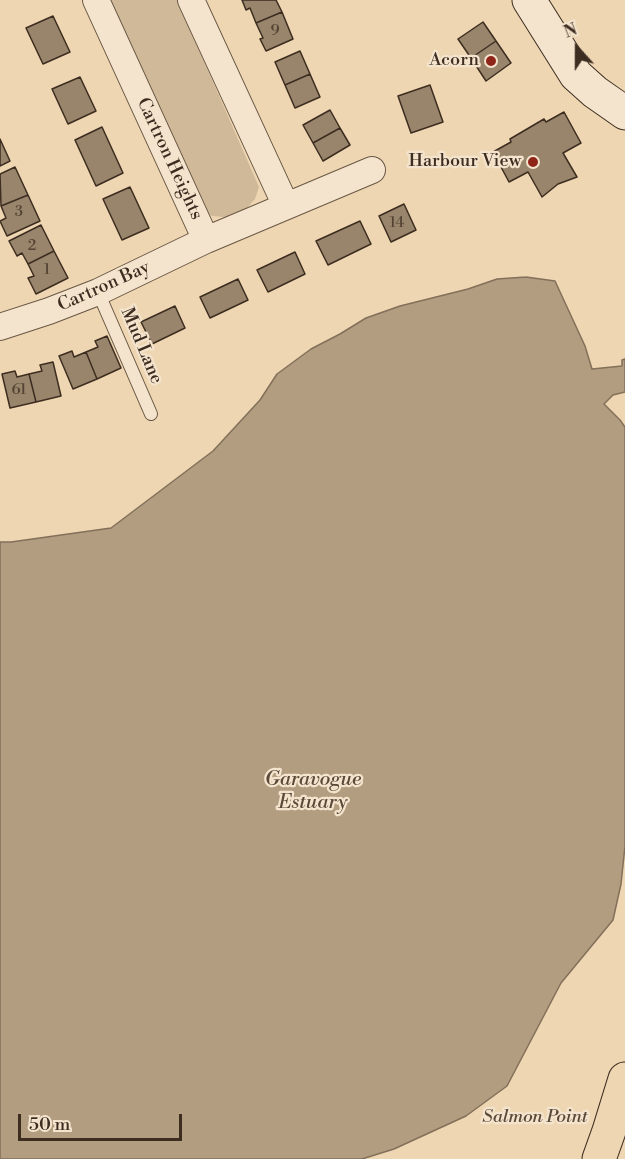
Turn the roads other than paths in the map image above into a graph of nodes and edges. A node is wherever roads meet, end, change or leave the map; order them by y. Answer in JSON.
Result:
{"nodes":[{"id":1,"x":96,"y":0,"type":"edge"},
{"id":2,"x":191,"y":0,"type":"edge"},
{"id":3,"x":529,"y":0,"type":"edge"},
{"id":4,"x":625,"y":113,"type":"edge"},
{"id":5,"x":372,"y":170,"type":"dead end"},
{"id":6,"x":286,"y":206,"type":"junction"},
{"id":7,"x":206,"y":240,"type":"junction"},
{"id":8,"x":98,"y":292,"type":"junction"},
{"id":9,"x":0,"y":327,"type":"edge"},
{"id":10,"x":151,"y":414,"type":"dead end"},
{"id":11,"x":625,"y":1079,"type":"edge"},
{"id":12,"x":599,"y":1159,"type":"edge"}],
"edges":[{"from":1,"to":7,"type":"street","name":"Cartron Heights"},
{"from":2,"to":6,"type":"street"},
{"from":3,"to":4,"type":"main road"},
{"from":5,"to":6,"type":"street","name":"Cartron Heights"},
{"from":6,"to":7,"type":"street","name":"Cartron Heights"},
{"from":7,"to":8,"type":"street","name":"Cartron Bay"},
{"from":8,"to":9,"type":"street","name":"Cartron Bay"},
{"from":8,"to":10,"type":"lane","name":"Mud Lane"},
{"from":11,"to":12,"type":"highway"}]}
